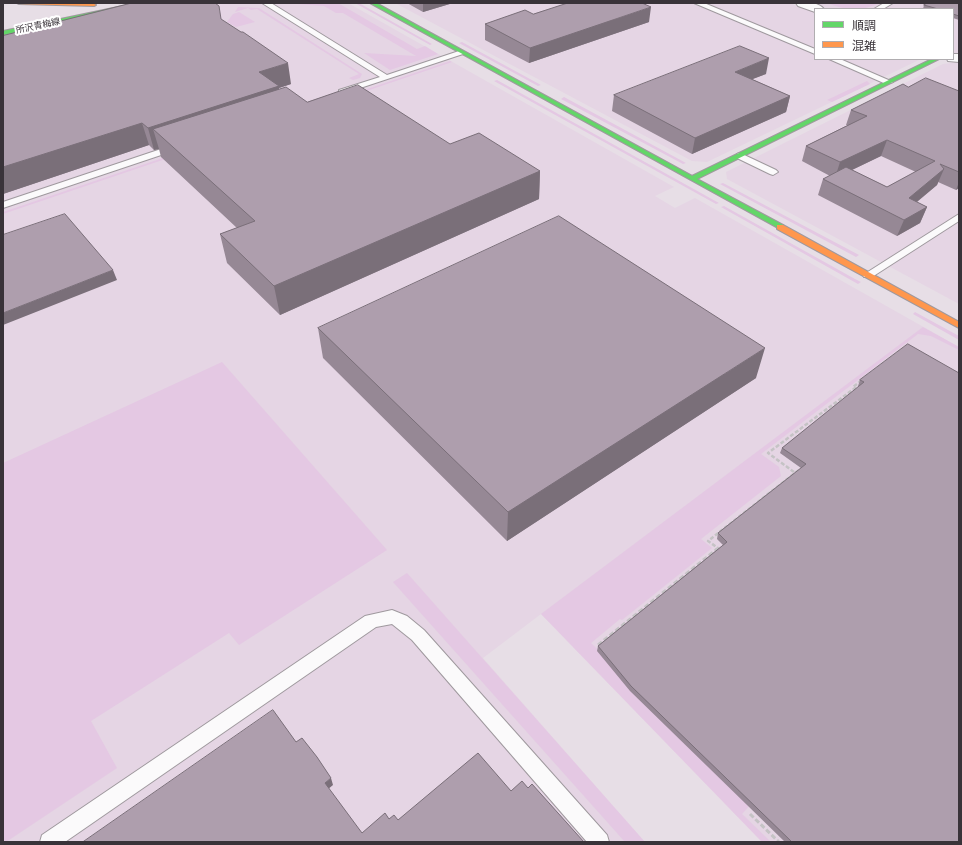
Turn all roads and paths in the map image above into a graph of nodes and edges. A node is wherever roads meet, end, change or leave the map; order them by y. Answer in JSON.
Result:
{"nodes":[{"id":1,"x":18,"y":3,"type":"edge"},
{"id":2,"x":144,"y":3,"type":"edge"},
{"id":3,"x":266,"y":3,"type":"edge"},
{"id":4,"x":372,"y":3,"type":"edge"},
{"id":5,"x":698,"y":3,"type":"edge"},
{"id":6,"x":802,"y":3,"type":"edge"},
{"id":7,"x":889,"y":3,"type":"edge"},
{"id":8,"x":815,"y":8,"type":"edge"},
{"id":9,"x":880,"y":8,"type":"edge"},
{"id":10,"x":112,"y":10,"type":"junction"},
{"id":11,"x":3,"y":33,"type":"edge"},
{"id":12,"x":814,"y":52,"type":"edge"},
{"id":13,"x":462,"y":53,"type":"junction"},
{"id":14,"x":835,"y":60,"type":"edge"},
{"id":15,"x":934,"y":60,"type":"edge"},
{"id":16,"x":385,"y":77,"type":"junction"},
{"id":17,"x":889,"y":82,"type":"junction"},
{"id":18,"x":331,"y":95,"type":"edge"},
{"id":19,"x":182,"y":145,"type":"edge"},
{"id":20,"x":740,"y":156,"type":"junction"},
{"id":21,"x":773,"y":172,"type":"dead end"},
{"id":22,"x":692,"y":179,"type":"junction"},
{"id":23,"x":3,"y":205,"type":"edge"},
{"id":24,"x":959,"y":217,"type":"edge"},
{"id":25,"x":868,"y":275,"type":"junction"},
{"id":26,"x":959,"y":325,"type":"edge"},
{"id":27,"x":866,"y":377,"type":"edge"},
{"id":28,"x":806,"y":465,"type":"edge"},
{"id":29,"x":794,"y":472,"type":"junction"},
{"id":30,"x":598,"y":645,"type":"edge"},
{"id":31,"x":750,"y":814,"type":"dead end"},
{"id":32,"x":49,"y":842,"type":"edge"},
{"id":33,"x":600,"y":842,"type":"edge"},
{"id":34,"x":779,"y":842,"type":"edge"}],
"edges":[{"from":1,"to":10,"type":"street"},
{"from":2,"to":10,"type":"street","name":"所沢青梅線"},
{"from":3,"to":16,"type":"lane"},
{"from":4,"to":13,"type":"street"},
{"from":5,"to":12,"type":"lane"},
{"from":6,"to":8,"type":"street"},
{"from":7,"to":9,"type":"lane"},
{"from":10,"to":11,"type":"street","name":"所沢青梅線"},
{"from":13,"to":16,"type":"lane"},
{"from":13,"to":22,"type":"street"},
{"from":14,"to":17,"type":"lane"},
{"from":15,"to":17,"type":"street"},
{"from":16,"to":18,"type":"lane"},
{"from":17,"to":20,"type":"street"},
{"from":19,"to":23,"type":"lane"},
{"from":20,"to":21,"type":"lane"},
{"from":20,"to":22,"type":"street"},
{"from":22,"to":25,"type":"street"},
{"from":24,"to":25,"type":"lane"},
{"from":25,"to":26,"type":"street"},
{"from":27,"to":29,"type":"path"},
{"from":28,"to":29,"type":"path"},
{"from":29,"to":30,"type":"path"},
{"from":31,"to":34,"type":"path"},
{"from":32,"to":33,"type":"lane"}]}
